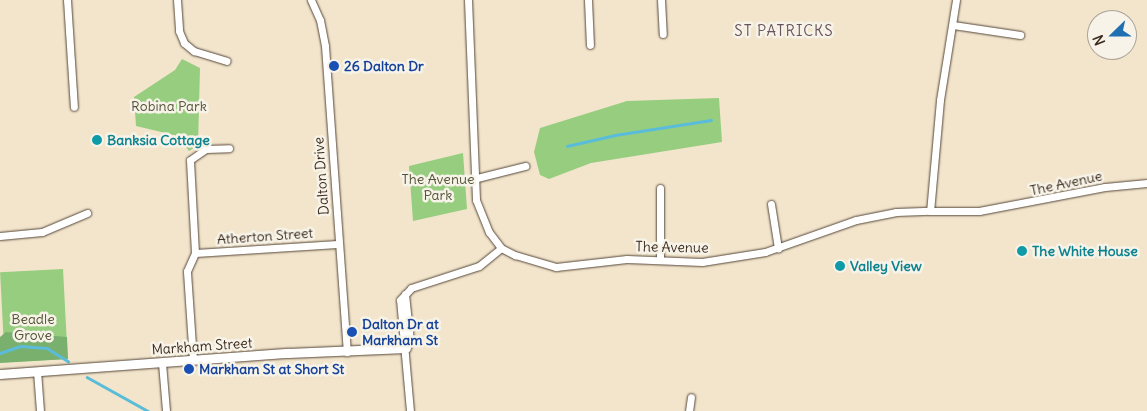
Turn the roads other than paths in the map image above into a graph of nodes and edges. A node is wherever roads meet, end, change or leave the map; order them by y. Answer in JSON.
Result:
{"nodes":[{"id":1,"x":68,"y":0,"type":"edge"},
{"id":2,"x":177,"y":0,"type":"edge"},
{"id":3,"x":311,"y":0,"type":"edge"},
{"id":4,"x":468,"y":0,"type":"edge"},
{"id":5,"x":588,"y":0,"type":"edge"},
{"id":6,"x":661,"y":0,"type":"edge"},
{"id":7,"x":956,"y":0,"type":"edge"},
{"id":8,"x":953,"y":25,"type":"junction"},
{"id":9,"x":663,"y":34,"type":"dead end"},
{"id":10,"x":1020,"y":35,"type":"dead end"},
{"id":11,"x":590,"y":45,"type":"dead end"},
{"id":12,"x":226,"y":61,"type":"dead end"},
{"id":13,"x":74,"y":107,"type":"dead end"},
{"id":14,"x":229,"y":148,"type":"dead end"},
{"id":15,"x":525,"y":166,"type":"dead end"},
{"id":16,"x":473,"y":179,"type":"junction"},
{"id":17,"x":1147,"y":183,"type":"edge"},
{"id":18,"x":660,"y":188,"type":"dead end"},
{"id":19,"x":771,"y":204,"type":"dead end"},
{"id":20,"x":930,"y":211,"type":"junction"},
{"id":21,"x":87,"y":213,"type":"dead end"},
{"id":22,"x":0,"y":236,"type":"edge"},
{"id":23,"x":338,"y":244,"type":"junction"},
{"id":24,"x":502,"y":248,"type":"junction"},
{"id":25,"x":778,"y":248,"type":"junction"},
{"id":26,"x":195,"y":253,"type":"junction"},
{"id":27,"x":660,"y":259,"type":"junction"},
{"id":28,"x":406,"y":348,"type":"junction"},
{"id":29,"x":347,"y":352,"type":"junction"},
{"id":30,"x":193,"y":360,"type":"junction"},
{"id":31,"x":162,"y":363,"type":"junction"},
{"id":32,"x":38,"y":371,"type":"junction"},
{"id":33,"x":0,"y":374,"type":"edge"},
{"id":34,"x":691,"y":397,"type":"dead end"},
{"id":35,"x":40,"y":411,"type":"edge"},
{"id":36,"x":166,"y":411,"type":"edge"},
{"id":37,"x":410,"y":411,"type":"edge"},
{"id":38,"x":689,"y":411,"type":"edge"}],
"edges":[{"from":1,"to":13,"type":"street"},
{"from":2,"to":12,"type":"street"},
{"from":3,"to":23,"type":"street","name":"Dalton Drive"},
{"from":4,"to":16,"type":"street"},
{"from":5,"to":11,"type":"street"},
{"from":6,"to":9,"type":"street"},
{"from":7,"to":8,"type":"street"},
{"from":8,"to":10,"type":"street"},
{"from":8,"to":20,"type":"street"},
{"from":14,"to":26,"type":"street"},
{"from":15,"to":16,"type":"street"},
{"from":16,"to":24,"type":"street"},
{"from":17,"to":20,"type":"street","name":"The Avenue"},
{"from":18,"to":27,"type":"street"},
{"from":19,"to":25,"type":"street"},
{"from":20,"to":25,"type":"street","name":"The Avenue"},
{"from":21,"to":22,"type":"street"},
{"from":23,"to":26,"type":"street","name":"Atherton Street"},
{"from":23,"to":29,"type":"street","name":"Dalton Drive"},
{"from":24,"to":27,"type":"street","name":"The Avenue"},
{"from":24,"to":28,"type":"street"},
{"from":25,"to":27,"type":"street","name":"The Avenue"},
{"from":26,"to":30,"type":"street"},
{"from":28,"to":29,"type":"street","name":"Markham Street"},
{"from":28,"to":37,"type":"street"},
{"from":29,"to":30,"type":"street","name":"Markham Street"},
{"from":30,"to":31,"type":"street","name":"Markham Street"},
{"from":31,"to":32,"type":"street","name":"Markham Street"},
{"from":31,"to":36,"type":"street"},
{"from":32,"to":33,"type":"street","name":"Markham Street"},
{"from":32,"to":35,"type":"street"},
{"from":34,"to":38,"type":"street"}]}
